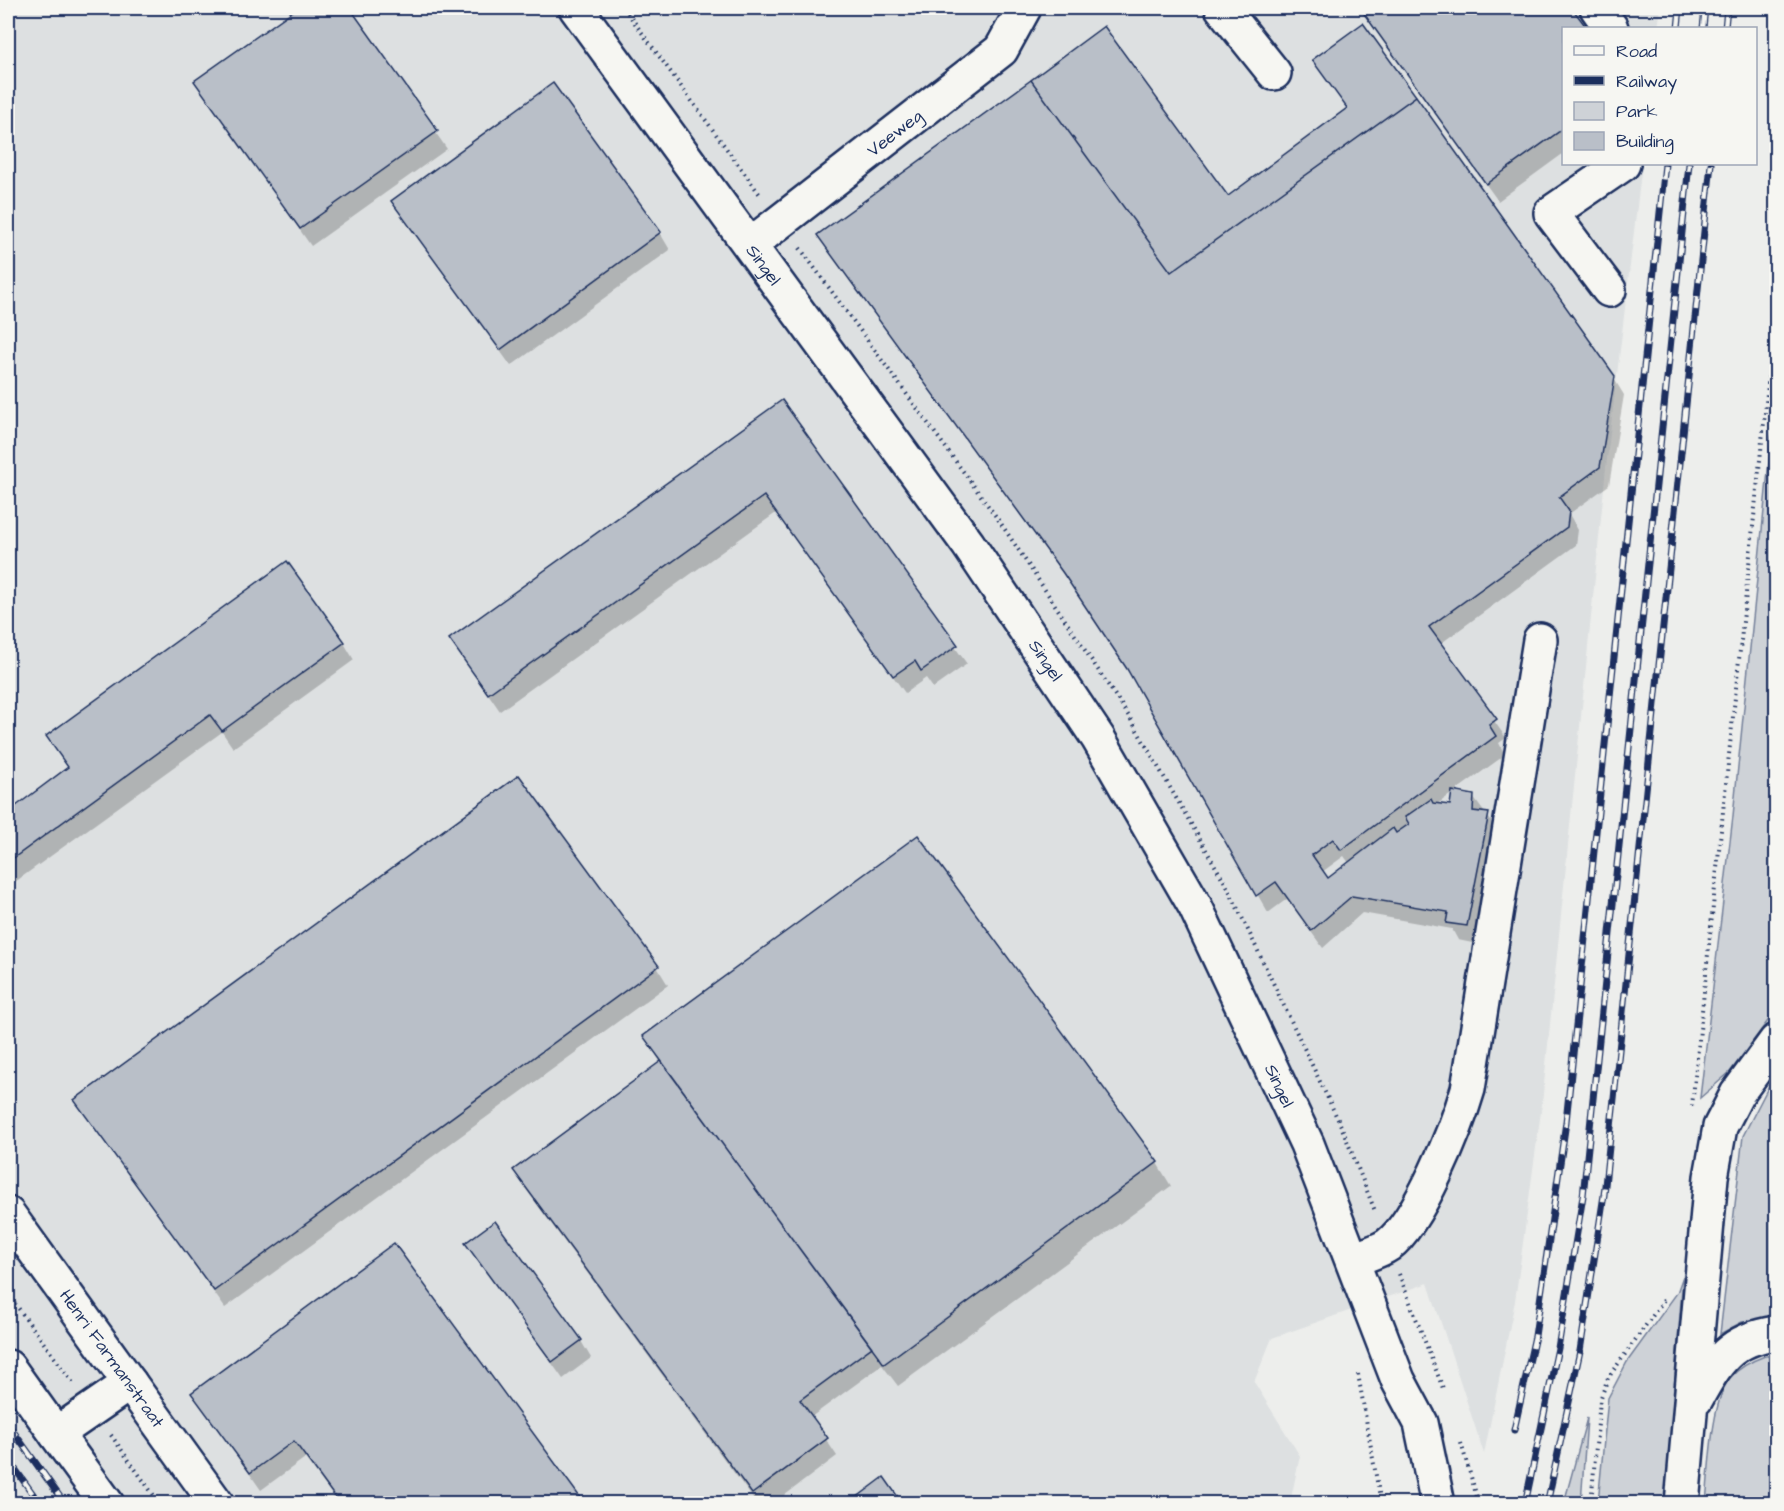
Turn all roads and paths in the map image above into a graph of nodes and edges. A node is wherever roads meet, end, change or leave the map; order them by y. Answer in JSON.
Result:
{"nodes":[{"id":1,"x":576,"y":8,"type":"edge"},
{"id":2,"x":624,"y":8,"type":"edge"},
{"id":3,"x":1024,"y":8,"type":"edge"},
{"id":4,"x":1222,"y":8,"type":"edge"},
{"id":5,"x":1597,"y":8,"type":"edge"},
{"id":6,"x":1610,"y":27,"type":"edge"},
{"id":7,"x":1274,"y":74,"type":"dead end"},
{"id":8,"x":1622,"y":165,"type":"edge"},
{"id":9,"x":781,"y":222,"type":"junction"},
{"id":10,"x":750,"y":245,"type":"junction"},
{"id":11,"x":1609,"y":290,"type":"dead end"},
{"id":12,"x":1776,"y":308,"type":"edge"},
{"id":13,"x":1540,"y":640,"type":"dead end"},
{"id":14,"x":1776,"y":1041,"type":"edge"},
{"id":15,"x":1691,"y":1112,"type":"dead end"},
{"id":16,"x":8,"y":1214,"type":"edge"},
{"id":17,"x":1353,"y":1260,"type":"junction"},
{"id":18,"x":1667,"y":1295,"type":"dead end"},
{"id":19,"x":1776,"y":1333,"type":"edge"},
{"id":20,"x":8,"y":1367,"type":"edge"},
{"id":21,"x":1398,"y":1380,"type":"junction"},
{"id":22,"x":130,"y":1383,"type":"junction"},
{"id":23,"x":1692,"y":1406,"type":"junction"},
{"id":24,"x":56,"y":1434,"type":"junction"},
{"id":25,"x":107,"y":1503,"type":"edge"},
{"id":26,"x":217,"y":1503,"type":"edge"},
{"id":27,"x":1416,"y":1503,"type":"edge"},
{"id":28,"x":1438,"y":1503,"type":"edge"},
{"id":29,"x":1590,"y":1503,"type":"edge"},
{"id":30,"x":1682,"y":1503,"type":"edge"}],
"edges":[{"from":1,"to":10,"type":"main road","name":"Singel"},
{"from":2,"to":9,"type":"path"},
{"from":3,"to":9,"type":"main road","name":"Veeweg"},
{"from":4,"to":7,"type":"main road"},
{"from":5,"to":6,"type":"main road"},
{"from":8,"to":11,"type":"main road"},
{"from":9,"to":10,"type":"main road","name":"Veeweg"},
{"from":10,"to":17,"type":"main road","name":"Singel"},
{"from":12,"to":15,"type":"path"},
{"from":13,"to":17,"type":"main road"},
{"from":14,"to":23,"type":"main road"},
{"from":16,"to":22,"type":"main road","name":"Henri Farmanstraat"},
{"from":17,"to":21,"type":"main road","name":"Singel"},
{"from":18,"to":29,"type":"path"},
{"from":19,"to":23,"type":"main road"},
{"from":20,"to":24,"type":"main road"},
{"from":21,"to":27,"type":"main road","name":"Singel"},
{"from":21,"to":28,"type":"main road","name":"Singel"},
{"from":22,"to":24,"type":"main road"},
{"from":22,"to":26,"type":"main road","name":"Henri Farmanstraat"},
{"from":23,"to":30,"type":"main road"},
{"from":24,"to":25,"type":"main road"}]}
